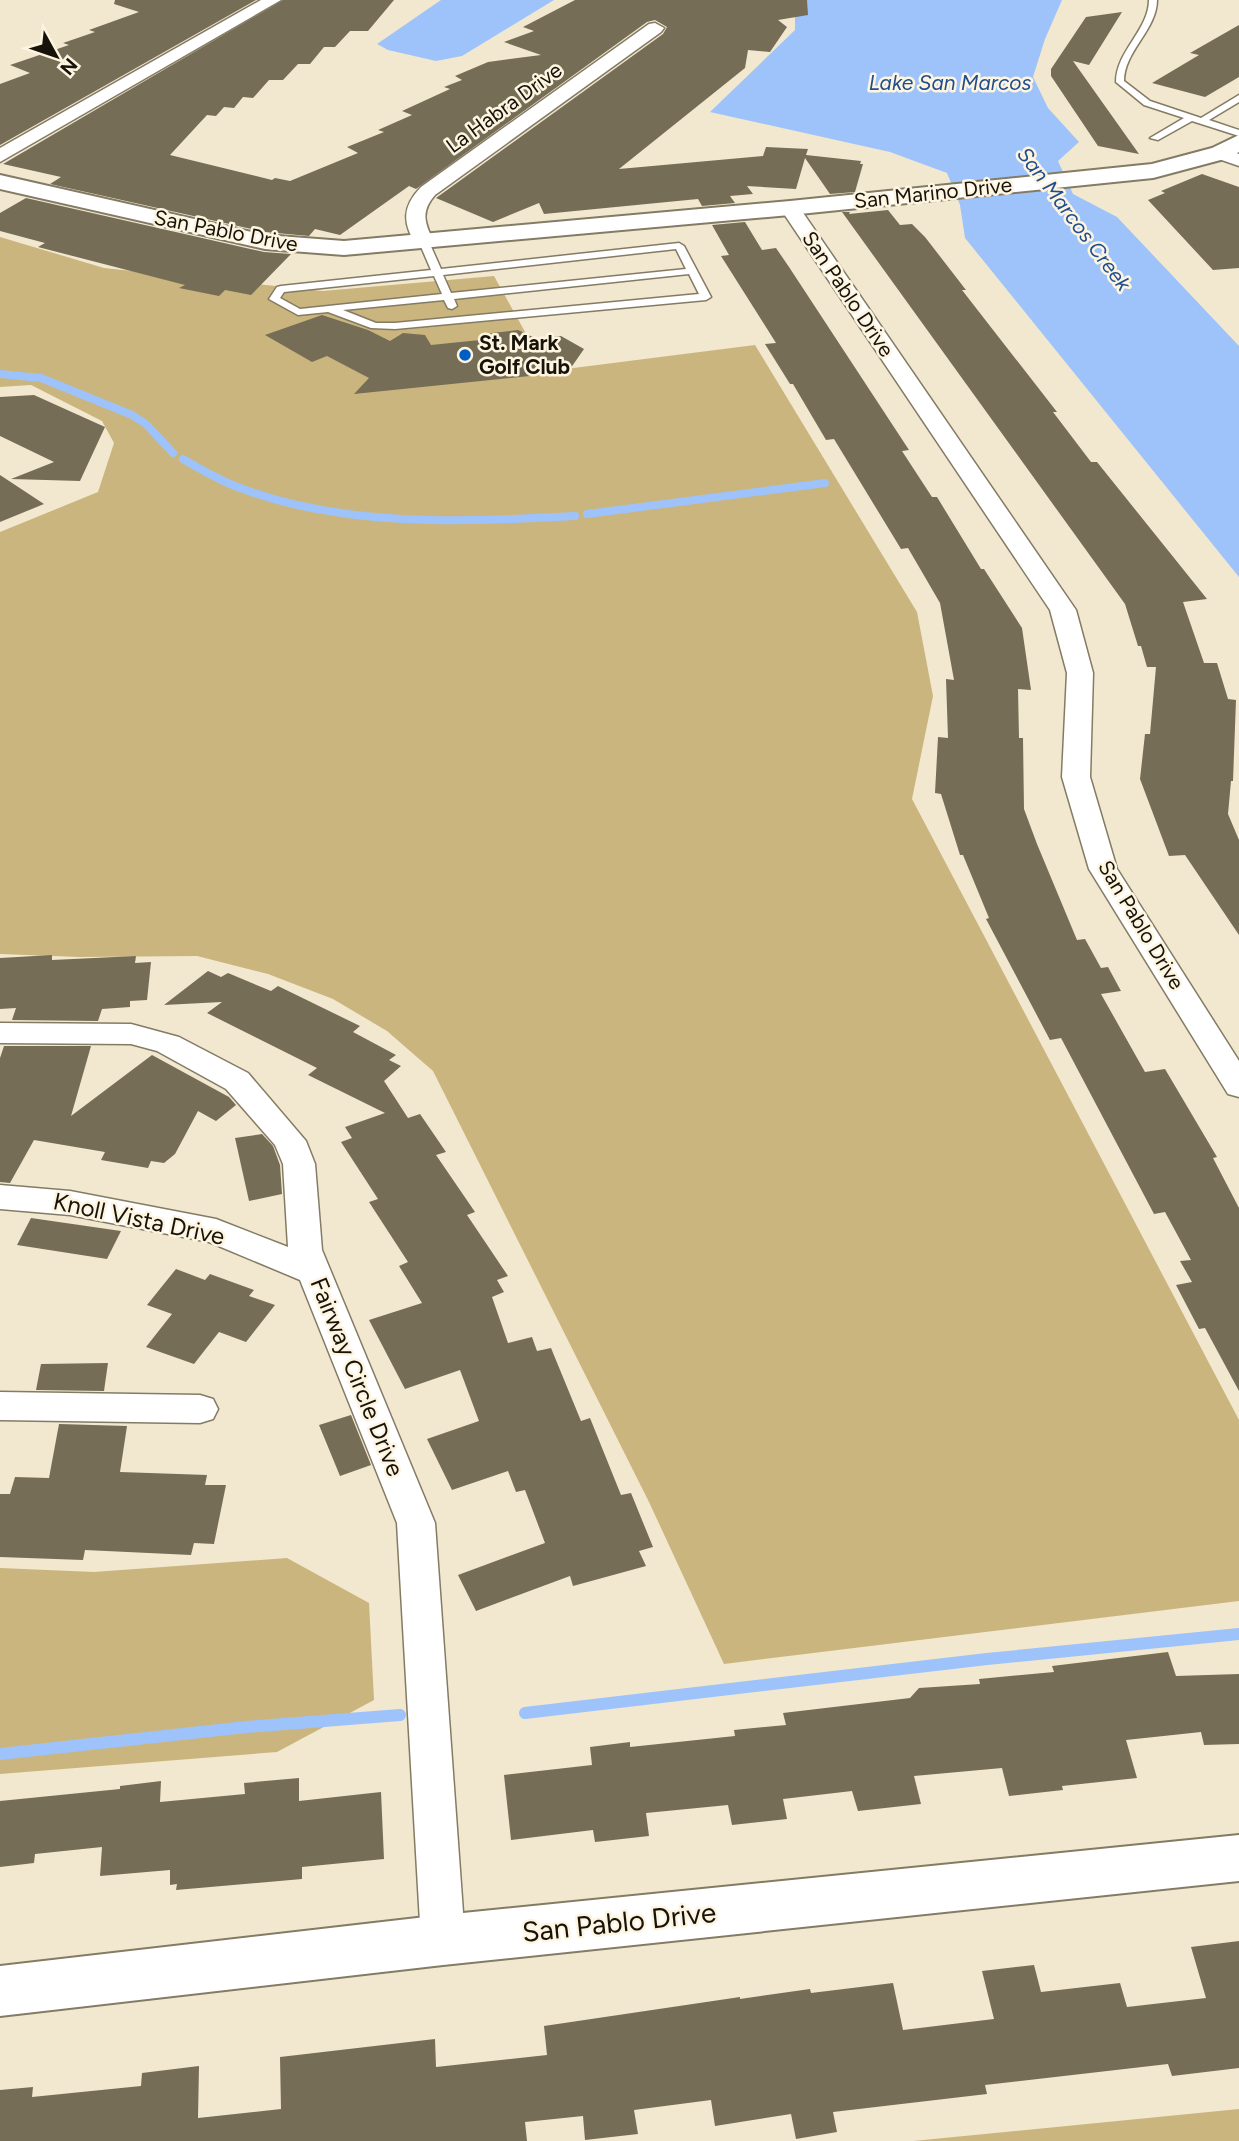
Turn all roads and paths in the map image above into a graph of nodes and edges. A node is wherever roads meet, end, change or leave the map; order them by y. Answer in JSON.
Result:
{"nodes":[{"id":1,"x":273,"y":0,"type":"edge"},
{"id":2,"x":1153,"y":0,"type":"edge"},
{"id":3,"x":655,"y":28,"type":"dead end"},
{"id":4,"x":1239,"y":98,"type":"edge"},
{"id":5,"x":1195,"y":120,"type":"junction"},
{"id":6,"x":1239,"y":133,"type":"edge"},
{"id":7,"x":1155,"y":138,"type":"dead end"},
{"id":8,"x":1233,"y":151,"type":"edge"},
{"id":9,"x":0,"y":156,"type":"edge"},
{"id":10,"x":0,"y":182,"type":"edge"},
{"id":11,"x":790,"y":208,"type":"junction"},
{"id":12,"x":424,"y":242,"type":"junction"},
{"id":13,"x":692,"y":271,"type":"junction"},
{"id":14,"x":438,"y":274,"type":"junction"},
{"id":15,"x":448,"y":298,"type":"junction"},
{"id":16,"x":327,"y":308,"type":"junction"},
{"id":17,"x":458,"y":321,"type":"junction"},
{"id":18,"x":0,"y":1032,"type":"edge"},
{"id":19,"x":1239,"y":1086,"type":"edge"},
{"id":20,"x":0,"y":1198,"type":"edge"},
{"id":21,"x":314,"y":1272,"type":"junction"},
{"id":22,"x":0,"y":1405,"type":"edge"},
{"id":23,"x":200,"y":1409,"type":"dead end"},
{"id":24,"x":1239,"y":1858,"type":"edge"},
{"id":25,"x":443,"y":1940,"type":"junction"},
{"id":26,"x":0,"y":1991,"type":"edge"}],
"edges":[{"from":1,"to":9,"type":"street"},
{"from":2,"to":5,"type":"lane"},
{"from":3,"to":12,"type":"street","name":"La Habra Drive"},
{"from":4,"to":5,"type":"lane"},
{"from":5,"to":6,"type":"lane"},
{"from":5,"to":7,"type":"lane"},
{"from":8,"to":11,"type":"street","name":"San Marino Drive"},
{"from":10,"to":12,"type":"street","name":"San Pablo Drive"},
{"from":11,"to":12,"type":"street","name":"San Pablo Drive"},
{"from":11,"to":19,"type":"street","name":"San Pablo Drive"},
{"from":12,"to":14,"type":"lane"},
{"from":13,"to":14,"type":"lane"},
{"from":13,"to":15,"type":"lane"},
{"from":13,"to":17,"type":"lane"},
{"from":14,"to":15,"type":"lane"},
{"from":14,"to":16,"type":"lane"},
{"from":15,"to":16,"type":"lane"},
{"from":15,"to":17,"type":"lane"},
{"from":16,"to":17,"type":"lane"},
{"from":18,"to":21,"type":"street","name":"Fairway Circle Drive"},
{"from":20,"to":21,"type":"street","name":"Knoll Vista Drive"},
{"from":21,"to":25,"type":"street","name":"Fairway Circle Drive"},
{"from":22,"to":23,"type":"street"},
{"from":24,"to":25,"type":"street","name":"San Pablo Drive"},
{"from":25,"to":26,"type":"street","name":"San Pablo Drive"}]}
